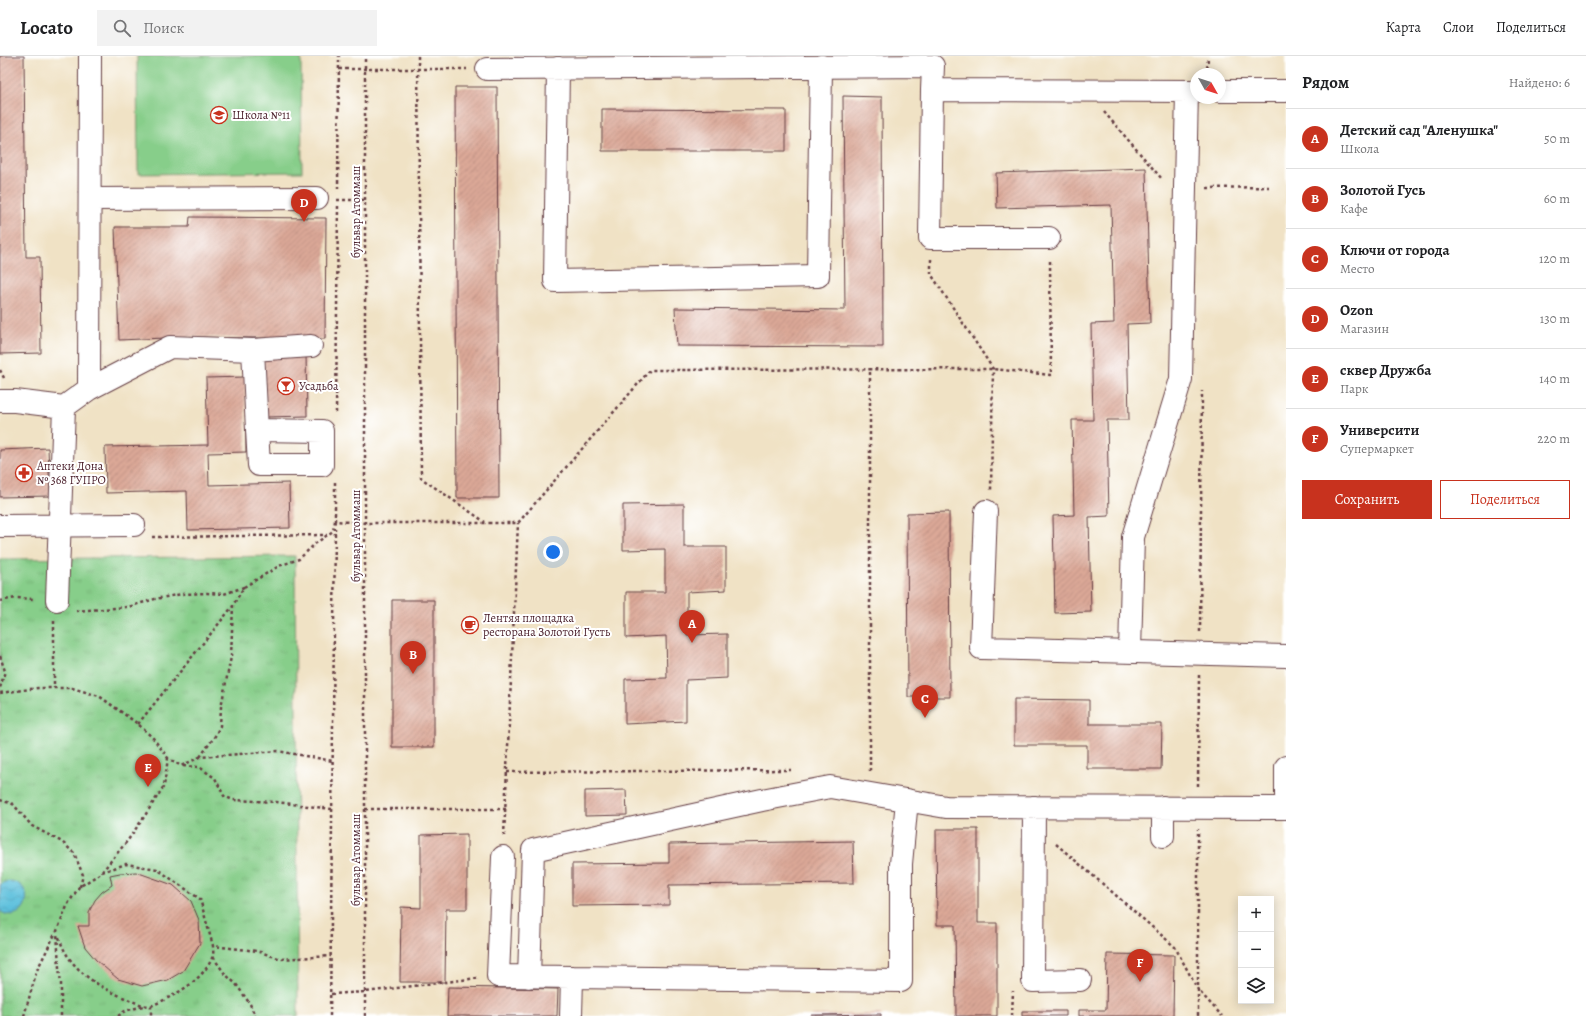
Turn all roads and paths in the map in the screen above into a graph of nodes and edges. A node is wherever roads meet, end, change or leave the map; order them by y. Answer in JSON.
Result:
{"nodes":[{"id":1,"x":90,"y":56,"type":"edge"},
{"id":2,"x":339,"y":56,"type":"edge"},
{"id":3,"x":365,"y":56,"type":"edge"},
{"id":4,"x":418,"y":56,"type":"edge"},
{"id":5,"x":1208,"y":56,"type":"edge"},
{"id":6,"x":821,"y":66,"type":"junction"},
{"id":7,"x":558,"y":68,"type":"junction"},
{"id":8,"x":1207,"y":68,"type":"edge"},
{"id":9,"x":339,"y":69,"type":"junction"},
{"id":10,"x":365,"y":69,"type":"junction"},
{"id":11,"x":418,"y":69,"type":"junction"},
{"id":12,"x":487,"y":69,"type":"joint"},
{"id":13,"x":932,"y":90,"type":"junction"},
{"id":14,"x":1190,"y":91,"type":"edge"},
{"id":15,"x":1226,"y":91,"type":"edge"},
{"id":16,"x":1286,"y":91,"type":"edge"},
{"id":17,"x":1191,"y":104,"type":"edge"},
{"id":18,"x":90,"y":199,"type":"junction"},
{"id":19,"x":328,"y":199,"type":"junction"},
{"id":20,"x":365,"y":200,"type":"junction"},
{"id":21,"x":930,"y":238,"type":"junction"},
{"id":22,"x":1049,"y":238,"type":"joint"},
{"id":23,"x":310,"y":346,"type":"dead end"},
{"id":24,"x":253,"y":350,"type":"junction"},
{"id":25,"x":993,"y":369,"type":"junction"},
{"id":26,"x":870,"y":370,"type":"junction"},
{"id":27,"x":1202,"y":386,"type":"dead end"},
{"id":28,"x":90,"y":389,"type":"junction"},
{"id":29,"x":0,"y":401,"type":"edge"},
{"id":30,"x":64,"y":407,"type":"junction"},
{"id":31,"x":336,"y":420,"type":"dead end"},
{"id":32,"x":257,"y":430,"type":"dead end"},
{"id":33,"x":335,"y":474,"type":"dead end"},
{"id":34,"x":986,"y":511,"type":"joint"},
{"id":35,"x":335,"y":521,"type":"junction"},
{"id":36,"x":365,"y":523,"type":"junction"},
{"id":37,"x":485,"y":523,"type":"junction"},
{"id":38,"x":518,"y":523,"type":"junction"},
{"id":39,"x":0,"y":526,"type":"edge"},
{"id":40,"x":60,"y":526,"type":"junction"},
{"id":41,"x":141,"y":531,"type":"joint"},
{"id":42,"x":327,"y":535,"type":"junction"},
{"id":43,"x":244,"y":587,"type":"junction"},
{"id":44,"x":0,"y":601,"type":"edge"},
{"id":45,"x":55,"y":604,"type":"junction"},
{"id":46,"x":234,"y":605,"type":"junction"},
{"id":47,"x":1130,"y":652,"type":"junction"},
{"id":48,"x":1200,"y":654,"type":"junction"},
{"id":49,"x":0,"y":656,"type":"edge"},
{"id":50,"x":1286,"y":656,"type":"edge"},
{"id":51,"x":0,"y":688,"type":"edge"},
{"id":52,"x":0,"y":693,"type":"edge"},
{"id":53,"x":138,"y":724,"type":"junction"},
{"id":54,"x":200,"y":757,"type":"junction"},
{"id":55,"x":168,"y":758,"type":"junction"},
{"id":56,"x":333,"y":761,"type":"junction"},
{"id":57,"x":181,"y":766,"type":"junction"},
{"id":58,"x":1286,"y":767,"type":"edge"},
{"id":59,"x":799,"y":770,"type":"dead end"},
{"id":60,"x":507,"y":772,"type":"junction"},
{"id":61,"x":870,"y":793,"type":"junction"},
{"id":62,"x":1286,"y":795,"type":"edge"},
{"id":63,"x":0,"y":800,"type":"edge"},
{"id":64,"x":907,"y":800,"type":"junction"},
{"id":65,"x":1034,"y":807,"type":"junction"},
{"id":66,"x":1163,"y":807,"type":"junction"},
{"id":67,"x":1198,"y":807,"type":"junction"},
{"id":68,"x":1286,"y":808,"type":"edge"},
{"id":69,"x":332,"y":809,"type":"junction"},
{"id":70,"x":365,"y":809,"type":"junction"},
{"id":71,"x":506,"y":809,"type":"junction"},
{"id":72,"x":1163,"y":836,"type":"dead end"},
{"id":73,"x":503,"y":857,"type":"joint"},
{"id":74,"x":101,"y":873,"type":"junction"},
{"id":75,"x":79,"y":887,"type":"junction"},
{"id":76,"x":57,"y":931,"type":"junction"},
{"id":77,"x":213,"y":946,"type":"junction"},
{"id":78,"x":331,"y":956,"type":"junction"},
{"id":79,"x":213,"y":957,"type":"junction"},
{"id":80,"x":498,"y":976,"type":"junction"},
{"id":81,"x":529,"y":977,"type":"junction"},
{"id":82,"x":572,"y":977,"type":"junction"},
{"id":83,"x":1080,"y":980,"type":"dead end"},
{"id":84,"x":1198,"y":990,"type":"junction"},
{"id":85,"x":365,"y":992,"type":"junction"},
{"id":86,"x":331,"y":994,"type":"junction"},
{"id":87,"x":144,"y":1006,"type":"junction"},
{"id":88,"x":151,"y":1006,"type":"junction"},
{"id":89,"x":24,"y":1016,"type":"edge"},
{"id":90,"x":61,"y":1016,"type":"edge"},
{"id":91,"x":118,"y":1016,"type":"edge"},
{"id":92,"x":151,"y":1016,"type":"edge"},
{"id":93,"x":255,"y":1016,"type":"edge"},
{"id":94,"x":330,"y":1016,"type":"edge"},
{"id":95,"x":364,"y":1016,"type":"edge"},
{"id":96,"x":571,"y":1016,"type":"edge"},
{"id":97,"x":1198,"y":1016,"type":"edge"},
{"id":98,"x":1222,"y":1016,"type":"edge"}],
"edges":[{"from":1,"to":18,"type":"street"},
{"from":2,"to":9,"type":"path"},
{"from":3,"to":10,"type":"path","name":"бульвар Атоммаш"},
{"from":4,"to":11,"type":"path"},
{"from":5,"to":8,"type":"path"},
{"from":6,"to":7,"type":"street"},
{"from":6,"to":7,"type":"street"},
{"from":6,"to":13,"type":"street"},
{"from":7,"to":12,"type":"street"},
{"from":9,"to":10,"type":"path"},
{"from":9,"to":19,"type":"path"},
{"from":10,"to":11,"type":"path"},
{"from":10,"to":20,"type":"path","name":"бульвар Атоммаш"},
{"from":11,"to":12,"type":"path"},
{"from":11,"to":37,"type":"path"},
{"from":13,"to":14,"type":"street"},
{"from":13,"to":21,"type":"street"},
{"from":15,"to":16,"type":"street"},
{"from":17,"to":47,"type":"street"},
{"from":18,"to":19,"type":"street"},
{"from":18,"to":28,"type":"street"},
{"from":19,"to":20,"type":"path"},
{"from":19,"to":31,"type":"path"},
{"from":20,"to":36,"type":"path","name":"бульвар Атоммаш"},
{"from":21,"to":22,"type":"street"},
{"from":21,"to":25,"type":"path"},
{"from":22,"to":25,"type":"path"},
{"from":23,"to":24,"type":"street"},
{"from":24,"to":28,"type":"street"},
{"from":24,"to":32,"type":"street"},
{"from":25,"to":26,"type":"path"},
{"from":25,"to":34,"type":"path"},
{"from":26,"to":38,"type":"path"},
{"from":26,"to":61,"type":"path"},
{"from":27,"to":48,"type":"path"},
{"from":28,"to":30,"type":"street"},
{"from":29,"to":30,"type":"street"},
{"from":30,"to":40,"type":"street"},
{"from":33,"to":35,"type":"path"},
{"from":34,"to":47,"type":"street"},
{"from":35,"to":36,"type":"path"},
{"from":35,"to":42,"type":"path"},
{"from":35,"to":56,"type":"path"},
{"from":36,"to":37,"type":"path"},
{"from":36,"to":70,"type":"path","name":"бульвар Атоммаш"},
{"from":37,"to":38,"type":"path"},
{"from":38,"to":60,"type":"path"},
{"from":39,"to":40,"type":"street"},
{"from":40,"to":41,"type":"street"},
{"from":40,"to":45,"type":"street"},
{"from":41,"to":42,"type":"path"},
{"from":42,"to":43,"type":"path"},
{"from":43,"to":45,"type":"path"},
{"from":43,"to":46,"type":"path"},
{"from":44,"to":45,"type":"path"},
{"from":46,"to":53,"type":"path"},
{"from":46,"to":54,"type":"path"},
{"from":47,"to":48,"type":"street"},
{"from":48,"to":50,"type":"street"},
{"from":48,"to":67,"type":"path"},
{"from":49,"to":51,"type":"path"},
{"from":52,"to":53,"type":"path"},
{"from":53,"to":55,"type":"path"},
{"from":54,"to":56,"type":"path"},
{"from":54,"to":57,"type":"path"},
{"from":55,"to":57,"type":"path"},
{"from":55,"to":74,"type":"path"},
{"from":56,"to":69,"type":"path"},
{"from":57,"to":69,"type":"path"},
{"from":58,"to":62,"type":"street"},
{"from":59,"to":60,"type":"path"},
{"from":60,"to":71,"type":"path"},
{"from":61,"to":64,"type":"street"},
{"from":61,"to":81,"type":"street"},
{"from":63,"to":75,"type":"path"},
{"from":64,"to":65,"type":"street"},
{"from":64,"to":82,"type":"street"},
{"from":65,"to":66,"type":"street"},
{"from":65,"to":83,"type":"street"},
{"from":66,"to":67,"type":"street"},
{"from":66,"to":72,"type":"street"},
{"from":67,"to":68,"type":"street"},
{"from":67,"to":84,"type":"path"},
{"from":69,"to":78,"type":"path"},
{"from":70,"to":71,"type":"path"},
{"from":70,"to":85,"type":"path","name":"бульвар Атоммаш"},
{"from":71,"to":73,"type":"path"},
{"from":73,"to":80,"type":"street"},
{"from":74,"to":75,"type":"path"},
{"from":74,"to":77,"type":"path"},
{"from":75,"to":76,"type":"path"},
{"from":76,"to":87,"type":"path"},
{"from":76,"to":89,"type":"path"},
{"from":76,"to":90,"type":"path"},
{"from":77,"to":78,"type":"path"},
{"from":77,"to":79,"type":"path"},
{"from":78,"to":86,"type":"path"},
{"from":79,"to":88,"type":"path"},
{"from":79,"to":93,"type":"path"},
{"from":80,"to":81,"type":"street"},
{"from":80,"to":85,"type":"path"},
{"from":81,"to":82,"type":"street"},
{"from":82,"to":96,"type":"street"},
{"from":84,"to":97,"type":"path"},
{"from":84,"to":98,"type":"path"},
{"from":85,"to":86,"type":"path"},
{"from":85,"to":95,"type":"path","name":"бульвар Атоммаш"},
{"from":86,"to":94,"type":"path"},
{"from":87,"to":88,"type":"path"},
{"from":87,"to":91,"type":"path"},
{"from":88,"to":92,"type":"path"}]}
